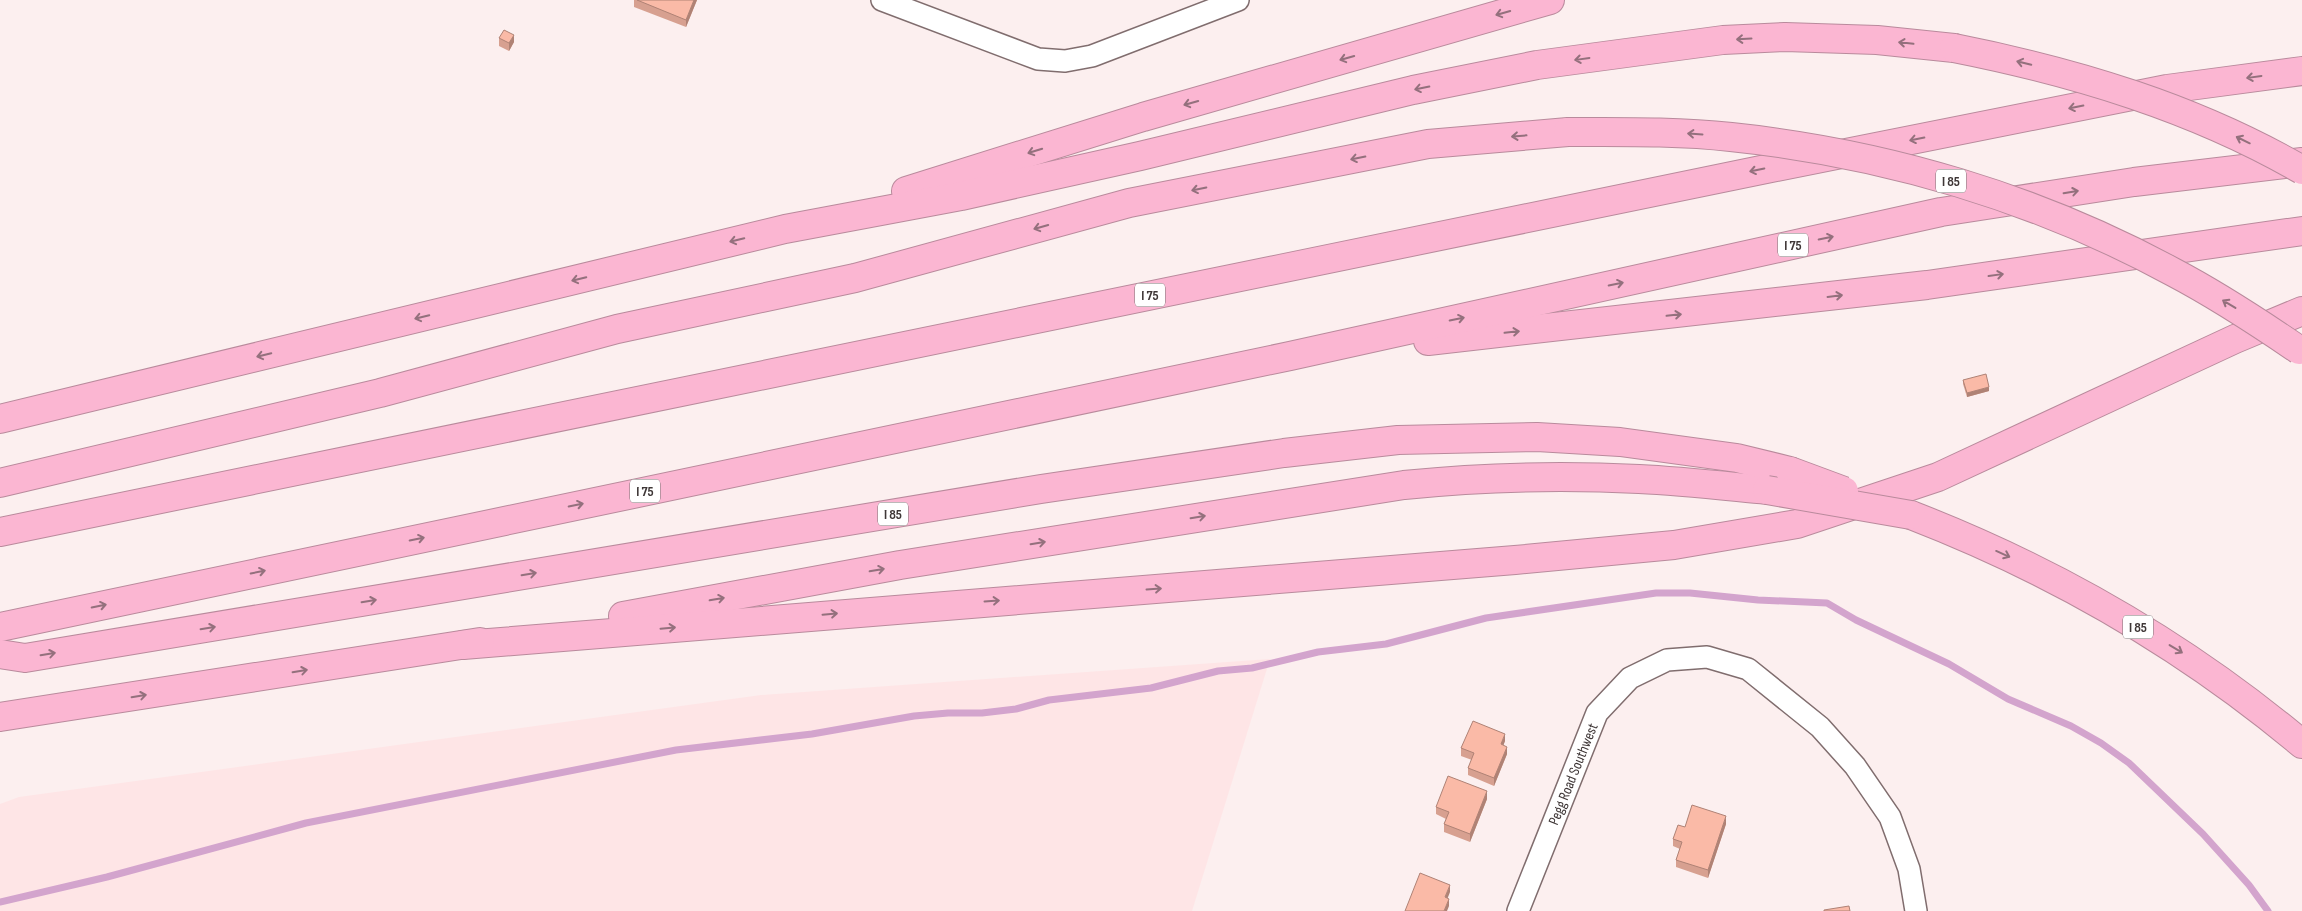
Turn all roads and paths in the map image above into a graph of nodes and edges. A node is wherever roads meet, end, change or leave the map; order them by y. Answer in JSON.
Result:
{"nodes":[{"id":1,"x":882,"y":0,"type":"edge"},
{"id":2,"x":1238,"y":0,"type":"edge"},
{"id":3,"x":1550,"y":0,"type":"edge"},
{"id":4,"x":2302,"y":71,"type":"edge"},
{"id":5,"x":2302,"y":162,"type":"edge"},
{"id":6,"x":2302,"y":170,"type":"edge"},
{"id":7,"x":785,"y":229,"type":"junction"},
{"id":8,"x":2302,"y":232,"type":"edge"},
{"id":9,"x":2302,"y":312,"type":"edge"},
{"id":10,"x":2300,"y":351,"type":"edge"},
{"id":11,"x":1290,"y":356,"type":"junction"},
{"id":12,"x":59,"y":404,"type":"junction"},
{"id":13,"x":0,"y":414,"type":"edge"},
{"id":14,"x":0,"y":419,"type":"edge"},
{"id":15,"x":0,"y":483,"type":"edge"},
{"id":16,"x":1911,"y":515,"type":"junction"},
{"id":17,"x":0,"y":532,"type":"edge"},
{"id":18,"x":0,"y":627,"type":"edge"},
{"id":19,"x":463,"y":645,"type":"junction"},
{"id":20,"x":0,"y":654,"type":"edge"},
{"id":21,"x":91,"y":704,"type":"junction"},
{"id":22,"x":0,"y":717,"type":"edge"},
{"id":23,"x":0,"y":730,"type":"edge"},
{"id":24,"x":2302,"y":744,"type":"edge"},
{"id":25,"x":1518,"y":911,"type":"edge"},
{"id":26,"x":1916,"y":911,"type":"edge"}],
"edges":[{"from":1,"to":2,"type":"street"},
{"from":3,"to":7,"type":"highway","one_way":true},
{"from":4,"to":17,"type":"highway","number":"I 75","one_way":true},
{"from":11,"to":5,"type":"highway","number":"I 75","one_way":true},
{"from":6,"to":7,"type":"highway","one_way":true,"bridge":true},
{"from":7,"to":12,"type":"highway","one_way":true},
{"from":11,"to":8,"type":"highway","one_way":true},
{"from":19,"to":9,"type":"highway","one_way":true},
{"from":10,"to":15,"type":"highway","number":"I 85","one_way":true,"bridge":true},
{"from":18,"to":11,"type":"highway","number":"I 75","one_way":true},
{"from":12,"to":13,"type":"highway"},
{"from":12,"to":14,"type":"highway"},
{"from":19,"to":16,"type":"highway","one_way":true,"bridge":true},
{"from":20,"to":16,"type":"highway","number":"I 85","one_way":true,"bridge":true},
{"from":16,"to":24,"type":"highway","number":"I 85","one_way":true},
{"from":21,"to":19,"type":"highway","one_way":true},
{"from":21,"to":22,"type":"highway"},
{"from":21,"to":23,"type":"highway"},
{"from":25,"to":26,"type":"street","name":"Pegg Road Southwest"}]}
